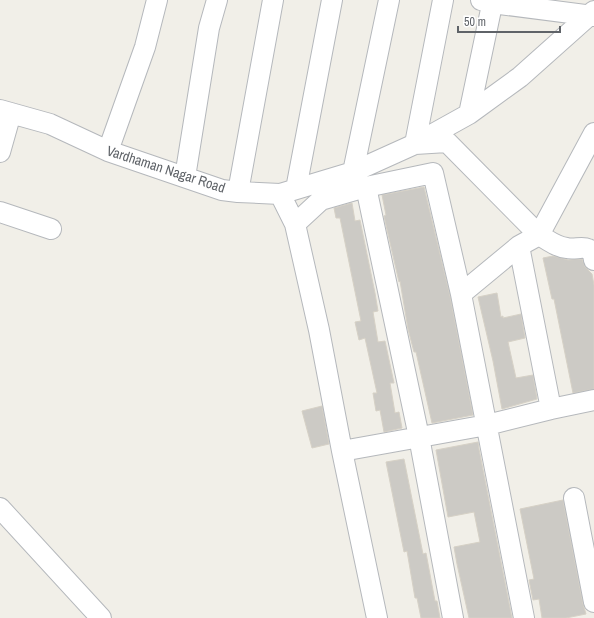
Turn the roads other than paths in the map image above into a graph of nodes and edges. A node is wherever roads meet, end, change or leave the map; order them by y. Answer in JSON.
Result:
{"nodes":[{"id":1,"x":157,"y":0,"type":"edge"},
{"id":2,"x":217,"y":0,"type":"edge"},
{"id":3,"x":273,"y":0,"type":"edge"},
{"id":4,"x":332,"y":0,"type":"edge"},
{"id":5,"x":389,"y":0,"type":"edge"},
{"id":6,"x":443,"y":0,"type":"edge"},
{"id":7,"x":488,"y":1,"type":"edge"},
{"id":8,"x":592,"y":14,"type":"edge"},
{"id":9,"x":5,"y":112,"type":"edge"},
{"id":10,"x":469,"y":114,"type":"junction"},
{"id":11,"x":594,"y":133,"type":"edge"},
{"id":12,"x":415,"y":144,"type":"junction"},
{"id":13,"x":108,"y":151,"type":"junction"},
{"id":14,"x":0,"y":152,"type":"edge"},
{"id":15,"x":353,"y":172,"type":"junction"},
{"id":16,"x":185,"y":177,"type":"junction"},
{"id":17,"x":366,"y":187,"type":"junction"},
{"id":18,"x":238,"y":192,"type":"junction"},
{"id":19,"x":288,"y":192,"type":"junction"},
{"id":20,"x":0,"y":212,"type":"edge"},
{"id":21,"x":296,"y":224,"type":"junction"},
{"id":22,"x":51,"y":229,"type":"dead end"},
{"id":23,"x":539,"y":235,"type":"junction"},
{"id":24,"x":519,"y":246,"type":"junction"},
{"id":25,"x":594,"y":260,"type":"edge"},
{"id":26,"x":461,"y":294,"type":"junction"},
{"id":27,"x":594,"y":400,"type":"edge"},
{"id":28,"x":551,"y":409,"type":"junction"},
{"id":29,"x":487,"y":425,"type":"junction"},
{"id":30,"x":419,"y":437,"type":"junction"},
{"id":31,"x":342,"y":451,"type":"junction"},
{"id":32,"x":574,"y":498,"type":"dead end"},
{"id":33,"x":0,"y":508,"type":"edge"},
{"id":34,"x":594,"y":602,"type":"edge"},
{"id":35,"x":101,"y":618,"type":"edge"},
{"id":36,"x":377,"y":618,"type":"edge"},
{"id":37,"x":453,"y":618,"type":"edge"},
{"id":38,"x":524,"y":618,"type":"edge"}],
"edges":[{"from":1,"to":13,"type":"street"},
{"from":2,"to":16,"type":"street"},
{"from":3,"to":18,"type":"street"},
{"from":4,"to":19,"type":"street"},
{"from":5,"to":15,"type":"street"},
{"from":6,"to":12,"type":"street"},
{"from":7,"to":8,"type":"street"},
{"from":7,"to":10,"type":"street"},
{"from":8,"to":10,"type":"street","name":"Vardhaman Nagar Road"},
{"from":9,"to":13,"type":"street","name":"Vardhaman Nagar Road"},
{"from":9,"to":14,"type":"street"},
{"from":10,"to":12,"type":"street","name":"Vardhaman Nagar Road"},
{"from":11,"to":23,"type":"street"},
{"from":12,"to":15,"type":"street","name":"Vardhaman Nagar Road"},
{"from":12,"to":23,"type":"street"},
{"from":13,"to":16,"type":"street","name":"Vardhaman Nagar Road"},
{"from":15,"to":19,"type":"street","name":"Vardhaman Nagar Road"},
{"from":16,"to":18,"type":"street","name":"Vardhaman Nagar Road"},
{"from":17,"to":21,"type":"street"},
{"from":17,"to":26,"type":"street"},
{"from":17,"to":30,"type":"street"},
{"from":18,"to":19,"type":"street","name":"Vardhaman Nagar Road"},
{"from":19,"to":21,"type":"street"},
{"from":20,"to":22,"type":"street"},
{"from":21,"to":31,"type":"street"},
{"from":23,"to":24,"type":"street"},
{"from":23,"to":25,"type":"street"},
{"from":24,"to":26,"type":"street"},
{"from":24,"to":28,"type":"street"},
{"from":26,"to":29,"type":"street"},
{"from":27,"to":28,"type":"street"},
{"from":28,"to":29,"type":"street"},
{"from":29,"to":30,"type":"street"},
{"from":29,"to":38,"type":"street"},
{"from":30,"to":31,"type":"street"},
{"from":30,"to":37,"type":"street"},
{"from":31,"to":36,"type":"street"},
{"from":32,"to":34,"type":"street"},
{"from":33,"to":35,"type":"street"}]}
